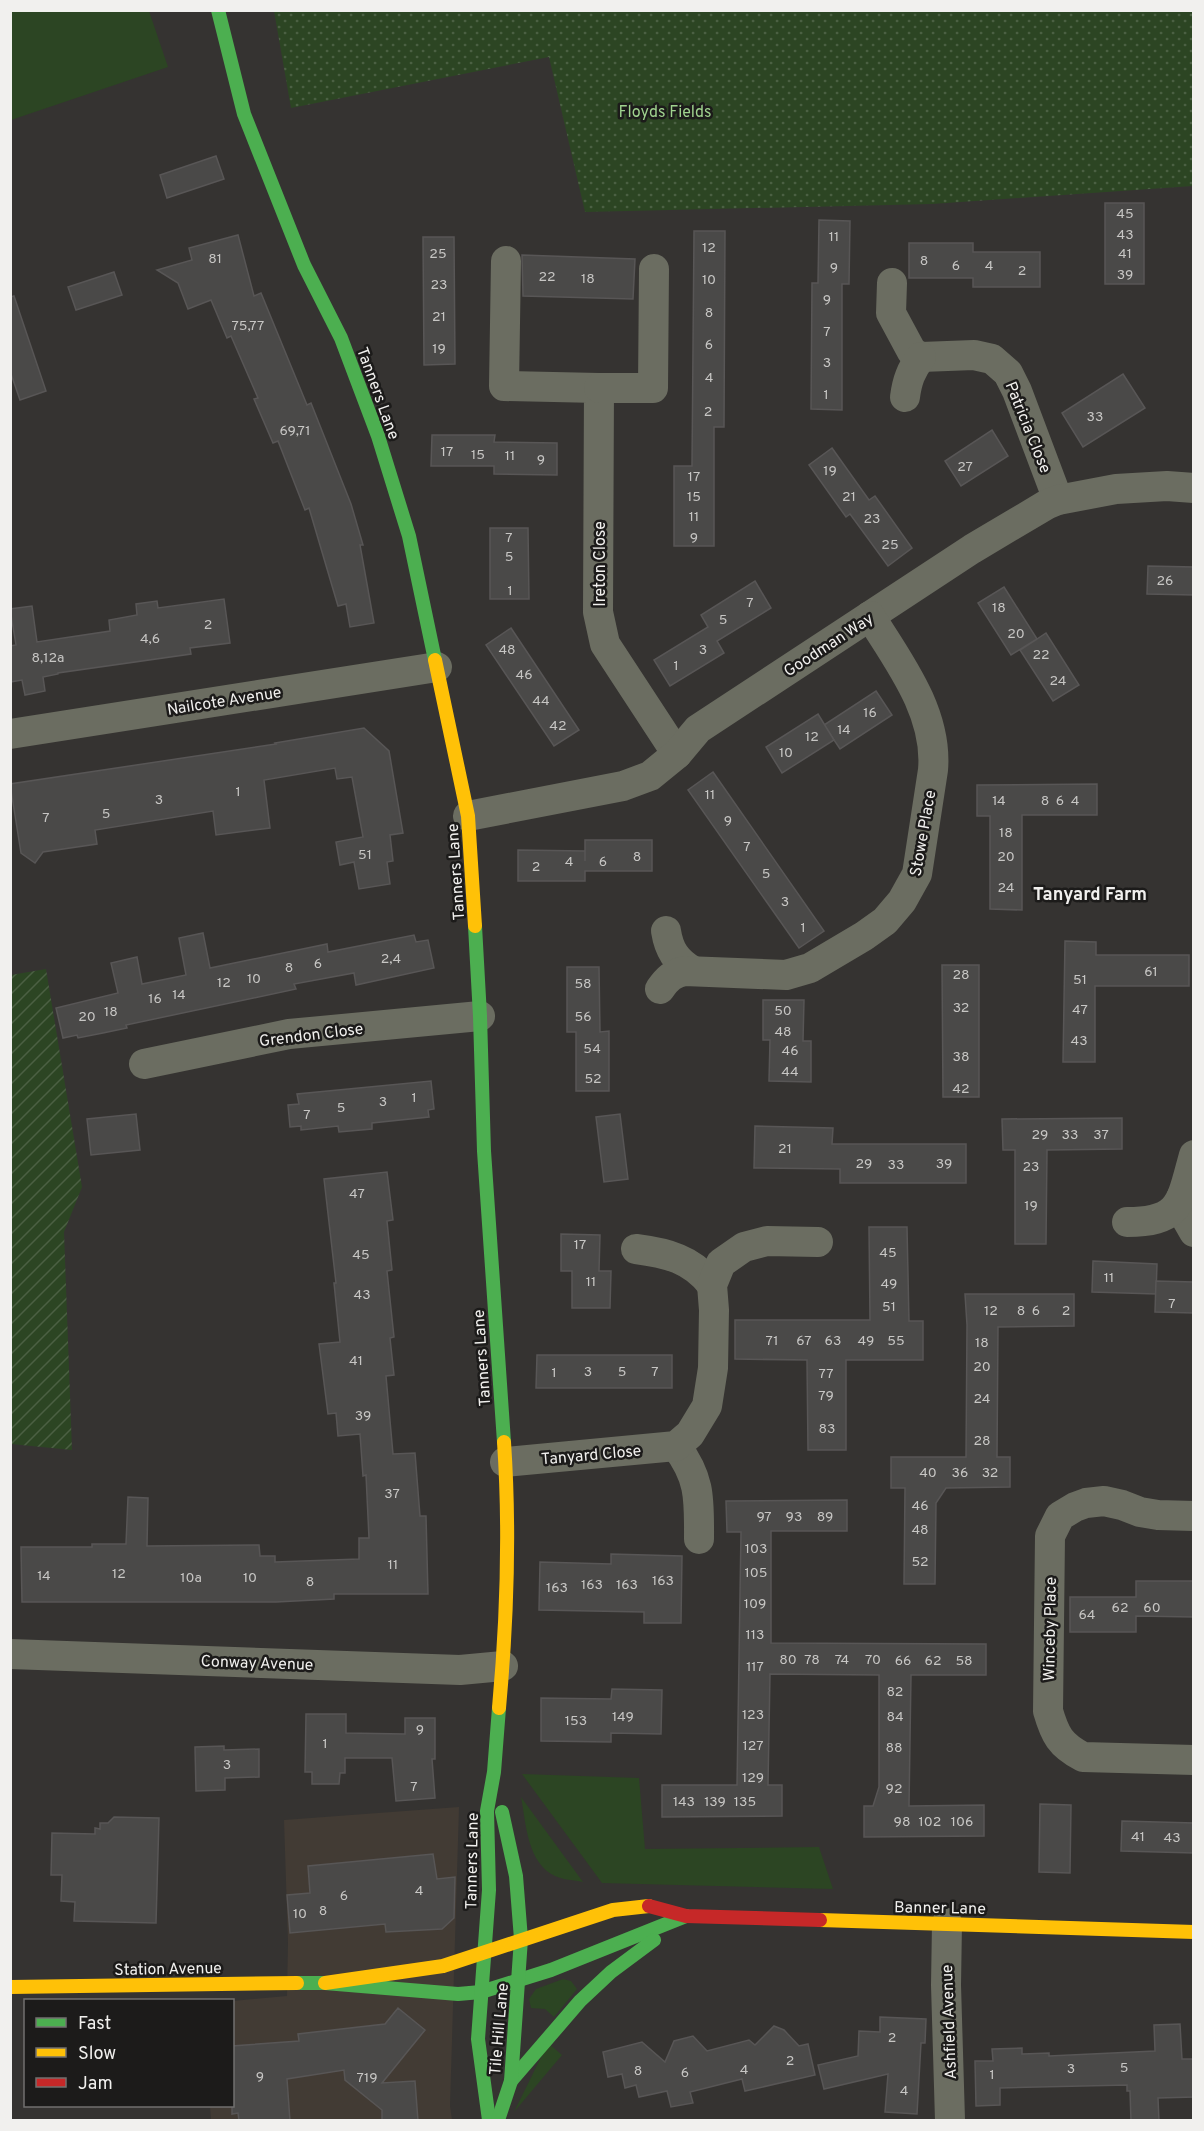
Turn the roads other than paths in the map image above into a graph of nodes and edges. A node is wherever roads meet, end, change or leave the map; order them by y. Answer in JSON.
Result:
{"nodes":[{"id":1,"x":218,"y":10,"type":"edge"},
{"id":2,"x":506,"y":261,"type":"dead end"},
{"id":3,"x":654,"y":269,"type":"dead end"},
{"id":4,"x":892,"y":283,"type":"dead end"},
{"id":5,"x":921,"y":357,"type":"junction"},
{"id":6,"x":599,"y":388,"type":"junction"},
{"id":7,"x":905,"y":397,"type":"dead end"},
{"id":8,"x":1194,"y":488,"type":"edge"},
{"id":9,"x":1058,"y":500,"type":"junction"},
{"id":10,"x":870,"y":616,"type":"junction"},
{"id":11,"x":437,"y":667,"type":"junction"},
{"id":12,"x":10,"y":734,"type":"edge"},
{"id":13,"x":677,"y":754,"type":"junction"},
{"id":14,"x":468,"y":816,"type":"junction"},
{"id":15,"x":666,"y":931,"type":"dead end"},
{"id":16,"x":693,"y":971,"type":"junction"},
{"id":17,"x":660,"y":989,"type":"dead end"},
{"id":18,"x":480,"y":1016,"type":"junction"},
{"id":19,"x":144,"y":1064,"type":"dead end"},
{"id":20,"x":1194,"y":1155,"type":"edge"},
{"id":21,"x":1182,"y":1196,"type":"junction"},
{"id":22,"x":1127,"y":1222,"type":"dead end"},
{"id":23,"x":1194,"y":1232,"type":"edge"},
{"id":24,"x":818,"y":1242,"type":"dead end"},
{"id":25,"x":636,"y":1249,"type":"dead end"},
{"id":26,"x":712,"y":1285,"type":"junction"},
{"id":27,"x":676,"y":1446,"type":"junction"},
{"id":28,"x":505,"y":1461,"type":"junction"},
{"id":29,"x":1194,"y":1516,"type":"edge"},
{"id":30,"x":699,"y":1539,"type":"dead end"},
{"id":31,"x":10,"y":1654,"type":"edge"},
{"id":32,"x":503,"y":1666,"type":"junction"},
{"id":33,"x":1194,"y":1760,"type":"edge"},
{"id":34,"x":494,"y":1772,"type":"junction"},
{"id":35,"x":686,"y":1916,"type":"junction"},
{"id":36,"x":947,"y":1923,"type":"junction"},
{"id":37,"x":1194,"y":1932,"type":"edge"},
{"id":38,"x":521,"y":1939,"type":"junction"},
{"id":39,"x":484,"y":1951,"type":"junction"},
{"id":40,"x":518,"y":1980,"type":"junction"},
{"id":41,"x":325,"y":1983,"type":"junction"},
{"id":42,"x":10,"y":1987,"type":"edge"},
{"id":43,"x":481,"y":1992,"type":"junction"},
{"id":44,"x":511,"y":2081,"type":"junction"},
{"id":45,"x":489,"y":2121,"type":"edge"},
{"id":46,"x":498,"y":2121,"type":"edge"},
{"id":47,"x":950,"y":2121,"type":"edge"}],
"edges":[{"from":1,"to":11,"type":"main road","name":"Tanners Lane"},
{"from":2,"to":6,"type":"street"},
{"from":3,"to":6,"type":"street"},
{"from":4,"to":5,"type":"street"},
{"from":5,"to":7,"type":"street"},
{"from":5,"to":9,"type":"street","name":"Patricia Close"},
{"from":6,"to":13,"type":"street","name":"Ireton Close"},
{"from":8,"to":9,"type":"street","name":"Goodman Way"},
{"from":9,"to":10,"type":"street","name":"Goodman Way"},
{"from":10,"to":13,"type":"street","name":"Goodman Way"},
{"from":10,"to":16,"type":"street","name":"Stowe Place"},
{"from":11,"to":12,"type":"street","name":"Nailcote Avenue"},
{"from":11,"to":14,"type":"main road","name":"Tanners Lane"},
{"from":13,"to":14,"type":"street","name":"Goodman Way"},
{"from":14,"to":18,"type":"main road","name":"Tanners Lane"},
{"from":15,"to":16,"type":"street"},
{"from":16,"to":17,"type":"street","name":"Stowe Place"},
{"from":18,"to":19,"type":"street","name":"Grendon Close"},
{"from":18,"to":28,"type":"main road","name":"Tanners Lane"},
{"from":20,"to":21,"type":"street"},
{"from":21,"to":22,"type":"street"},
{"from":21,"to":23,"type":"street"},
{"from":24,"to":26,"type":"street"},
{"from":25,"to":26,"type":"street"},
{"from":26,"to":27,"type":"street"},
{"from":27,"to":28,"type":"street","name":"Tanyard Close"},
{"from":27,"to":30,"type":"street"},
{"from":28,"to":32,"type":"main road","name":"Tanners Lane"},
{"from":29,"to":33,"type":"street","name":"Winceby Place"},
{"from":31,"to":32,"type":"street","name":"Conway Avenue"},
{"from":32,"to":34,"type":"main road","name":"Tanners Lane"},
{"from":34,"to":38,"type":"main road","name":"Tanners Lane"},
{"from":34,"to":39,"type":"main road","name":"Tanners Lane"},
{"from":35,"to":36,"type":"main road","name":"Banner Lane"},
{"from":35,"to":38,"type":"main road","name":"Banner Lane"},
{"from":35,"to":40,"type":"main road","name":"Banner Lane"},
{"from":35,"to":44,"type":"main road"},
{"from":36,"to":37,"type":"main road","name":"Banner Lane"},
{"from":36,"to":47,"type":"street","name":"Ashfield Avenue"},
{"from":38,"to":39,"type":"main road","name":"Banner Lane"},
{"from":38,"to":40,"type":"main road","name":"Tile Hill Lane"},
{"from":39,"to":41,"type":"main road","name":"Station Avenue"},
{"from":39,"to":43,"type":"main road","name":"Tile Hill Lane"},
{"from":40,"to":43,"type":"main road","name":"Banner Lane"},
{"from":40,"to":44,"type":"main road","name":"Tile Hill Lane"},
{"from":41,"to":42,"type":"main road","name":"Station Avenue"},
{"from":41,"to":43,"type":"main road","name":"Station Avenue"},
{"from":43,"to":45,"type":"main road","name":"Tile Hill Lane"},
{"from":44,"to":46,"type":"main road","name":"Tile Hill Lane"}]}
